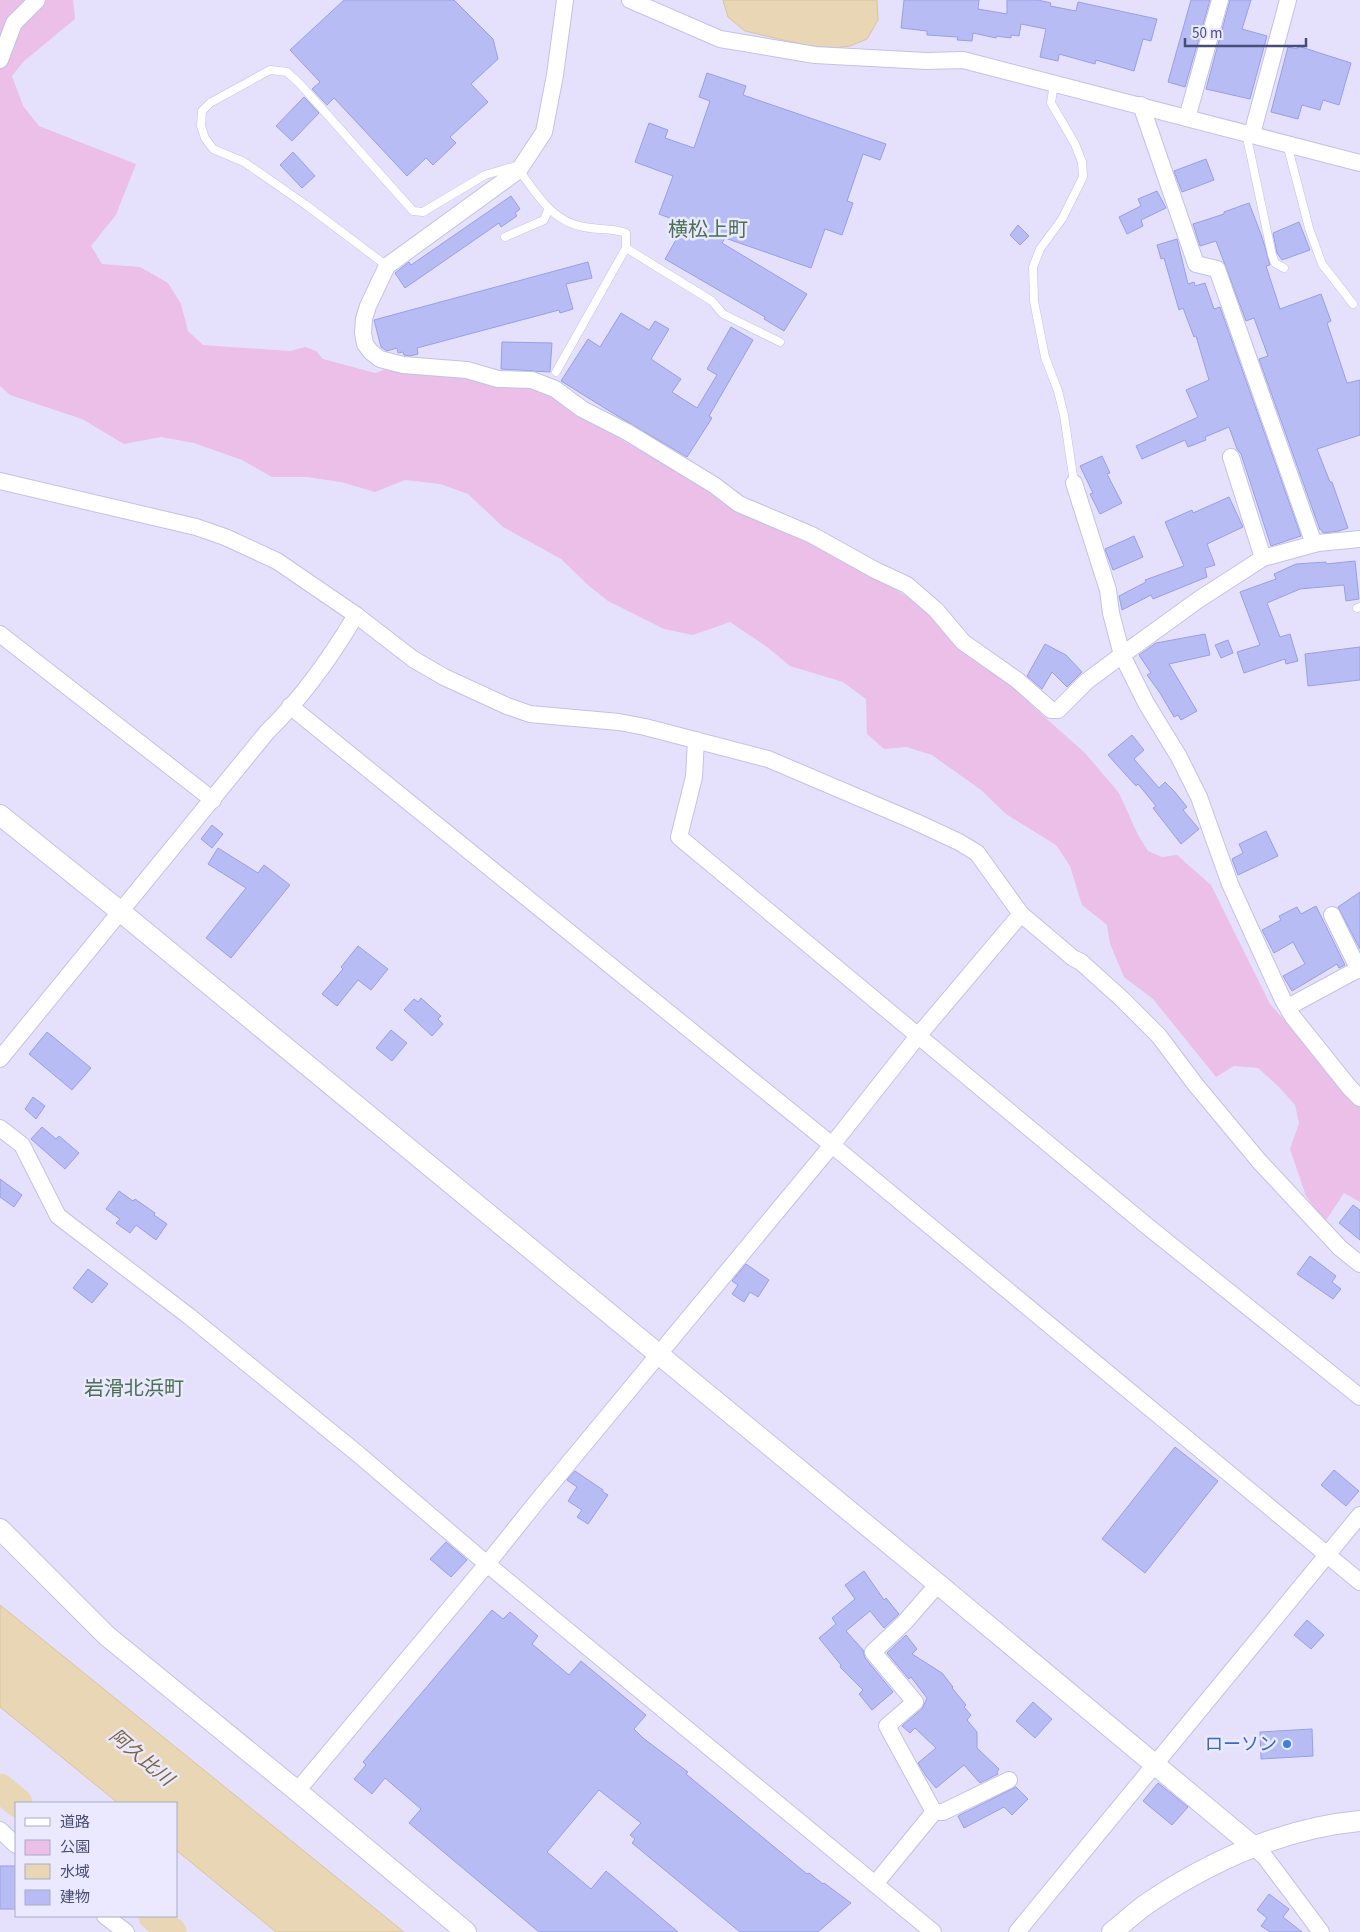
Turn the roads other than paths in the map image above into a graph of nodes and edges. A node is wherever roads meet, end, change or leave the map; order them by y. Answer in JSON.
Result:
{"nodes":[{"id":1,"x":37,"y":0,"type":"edge"},
{"id":2,"x":565,"y":0,"type":"edge"},
{"id":3,"x":630,"y":0,"type":"edge"},
{"id":4,"x":1220,"y":0,"type":"edge"},
{"id":5,"x":1288,"y":0,"type":"edge"},
{"id":6,"x":0,"y":60,"type":"edge"},
{"id":7,"x":1054,"y":83,"type":"junction"},
{"id":8,"x":1141,"y":105,"type":"junction"},
{"id":9,"x":1188,"y":118,"type":"junction"},
{"id":10,"x":1249,"y":134,"type":"junction"},
{"id":11,"x":1287,"y":144,"type":"junction"},
{"id":12,"x":1360,"y":163,"type":"edge"},
{"id":13,"x":520,"y":167,"type":"junction"},
{"id":14,"x":548,"y":210,"type":"junction"},
{"id":15,"x":506,"y":237,"type":"dead end"},
{"id":16,"x":626,"y":248,"type":"junction"},
{"id":17,"x":387,"y":266,"type":"junction"},
{"id":18,"x":1284,"y":268,"type":"dead end"},
{"id":19,"x":1352,"y":304,"type":"dead end"},
{"id":20,"x":780,"y":342,"type":"dead end"},
{"id":21,"x":556,"y":372,"type":"dead end"},
{"id":22,"x":1232,"y":457,"type":"dead end"},
{"id":23,"x":0,"y":481,"type":"edge"},
{"id":24,"x":1074,"y":483,"type":"joint"},
{"id":25,"x":1360,"y":539,"type":"edge"},
{"id":26,"x":1314,"y":544,"type":"junction"},
{"id":27,"x":1263,"y":558,"type":"junction"},
{"id":28,"x":356,"y":615,"type":"junction"},
{"id":29,"x":0,"y":634,"type":"edge"},
{"id":30,"x":1122,"y":655,"type":"junction"},
{"id":31,"x":290,"y":706,"type":"junction"},
{"id":32,"x":696,"y":740,"type":"junction"},
{"id":33,"x":213,"y":800,"type":"junction"},
{"id":34,"x":0,"y":815,"type":"edge"},
{"id":35,"x":121,"y":912,"type":"junction"},
{"id":36,"x":1021,"y":914,"type":"junction"},
{"id":37,"x":1332,"y":915,"type":"dead end"},
{"id":38,"x":1359,"y":969,"type":"edge"},
{"id":39,"x":1288,"y":1008,"type":"junction"},
{"id":40,"x":918,"y":1036,"type":"junction"},
{"id":41,"x":0,"y":1059,"type":"edge"},
{"id":42,"x":1360,"y":1098,"type":"edge"},
{"id":43,"x":0,"y":1128,"type":"edge"},
{"id":44,"x":832,"y":1145,"type":"junction"},
{"id":45,"x":1360,"y":1264,"type":"edge"},
{"id":46,"x":658,"y":1354,"type":"junction"},
{"id":47,"x":1360,"y":1397,"type":"edge"},
{"id":48,"x":1360,"y":1515,"type":"edge"},
{"id":49,"x":0,"y":1529,"type":"edge"},
{"id":50,"x":1327,"y":1555,"type":"junction"},
{"id":51,"x":487,"y":1564,"type":"junction"},
{"id":52,"x":1360,"y":1582,"type":"edge"},
{"id":53,"x":938,"y":1584,"type":"junction"},
{"id":54,"x":1156,"y":1764,"type":"junction"},
{"id":55,"x":1009,"y":1780,"type":"dead end"},
{"id":56,"x":297,"y":1791,"type":"junction"},
{"id":57,"x":934,"y":1812,"type":"junction"},
{"id":58,"x":1360,"y":1821,"type":"edge"},
{"id":59,"x":0,"y":1830,"type":"edge"},
{"id":60,"x":15,"y":1843,"type":"edge"},
{"id":61,"x":1254,"y":1847,"type":"junction"},
{"id":62,"x":875,"y":1884,"type":"junction"},
{"id":63,"x":106,"y":1917,"type":"edge"},
{"id":64,"x":126,"y":1932,"type":"edge"},
{"id":65,"x":466,"y":1932,"type":"edge"},
{"id":66,"x":933,"y":1932,"type":"edge"},
{"id":67,"x":1017,"y":1932,"type":"edge"},
{"id":68,"x":1112,"y":1932,"type":"edge"},
{"id":69,"x":1320,"y":1932,"type":"edge"}],
"edges":[{"from":1,"to":6,"type":"street"},
{"from":2,"to":13,"type":"street"},
{"from":3,"to":7,"type":"street"},
{"from":4,"to":9,"type":"street"},
{"from":5,"to":10,"type":"street"},
{"from":7,"to":8,"type":"street"},
{"from":7,"to":24,"type":"lane"},
{"from":8,"to":9,"type":"street"},
{"from":8,"to":26,"type":"street"},
{"from":9,"to":10,"type":"street"},
{"from":10,"to":11,"type":"street"},
{"from":10,"to":18,"type":"lane"},
{"from":11,"to":12,"type":"street"},
{"from":11,"to":19,"type":"lane"},
{"from":13,"to":14,"type":"lane"},
{"from":13,"to":17,"type":"street"},
{"from":13,"to":17,"type":"lane"},
{"from":14,"to":15,"type":"lane"},
{"from":14,"to":16,"type":"lane"},
{"from":16,"to":20,"type":"lane"},
{"from":16,"to":21,"type":"lane"},
{"from":17,"to":30,"type":"street"},
{"from":22,"to":27,"type":"street"},
{"from":23,"to":28,"type":"street"},
{"from":24,"to":30,"type":"street"},
{"from":25,"to":26,"type":"street"},
{"from":26,"to":27,"type":"street"},
{"from":27,"to":30,"type":"street"},
{"from":28,"to":31,"type":"street"},
{"from":28,"to":32,"type":"street"},
{"from":29,"to":33,"type":"street"},
{"from":30,"to":39,"type":"street"},
{"from":31,"to":33,"type":"street"},
{"from":31,"to":44,"type":"street"},
{"from":32,"to":36,"type":"street"},
{"from":32,"to":40,"type":"street"},
{"from":33,"to":35,"type":"street"},
{"from":34,"to":35,"type":"street"},
{"from":35,"to":41,"type":"street"},
{"from":35,"to":46,"type":"street"},
{"from":36,"to":40,"type":"street"},
{"from":36,"to":45,"type":"street"},
{"from":37,"to":38,"type":"street"},
{"from":38,"to":39,"type":"street"},
{"from":39,"to":42,"type":"street"},
{"from":40,"to":44,"type":"street"},
{"from":40,"to":47,"type":"street"},
{"from":43,"to":51,"type":"street"},
{"from":44,"to":46,"type":"street"},
{"from":44,"to":50,"type":"street"},
{"from":46,"to":51,"type":"street"},
{"from":46,"to":53,"type":"street"},
{"from":48,"to":50,"type":"street"},
{"from":49,"to":56,"type":"street"},
{"from":50,"to":52,"type":"street"},
{"from":50,"to":54,"type":"street"},
{"from":51,"to":56,"type":"street"},
{"from":51,"to":62,"type":"street"},
{"from":53,"to":54,"type":"street"},
{"from":53,"to":57,"type":"street"},
{"from":54,"to":61,"type":"street"},
{"from":54,"to":67,"type":"street"},
{"from":55,"to":57,"type":"street"},
{"from":56,"to":65,"type":"street"},
{"from":57,"to":62,"type":"street"},
{"from":58,"to":61,"type":"street"},
{"from":59,"to":60,"type":"street"},
{"from":61,"to":68,"type":"street"},
{"from":61,"to":69,"type":"street"},
{"from":62,"to":66,"type":"street"},
{"from":63,"to":64,"type":"street"}]}
